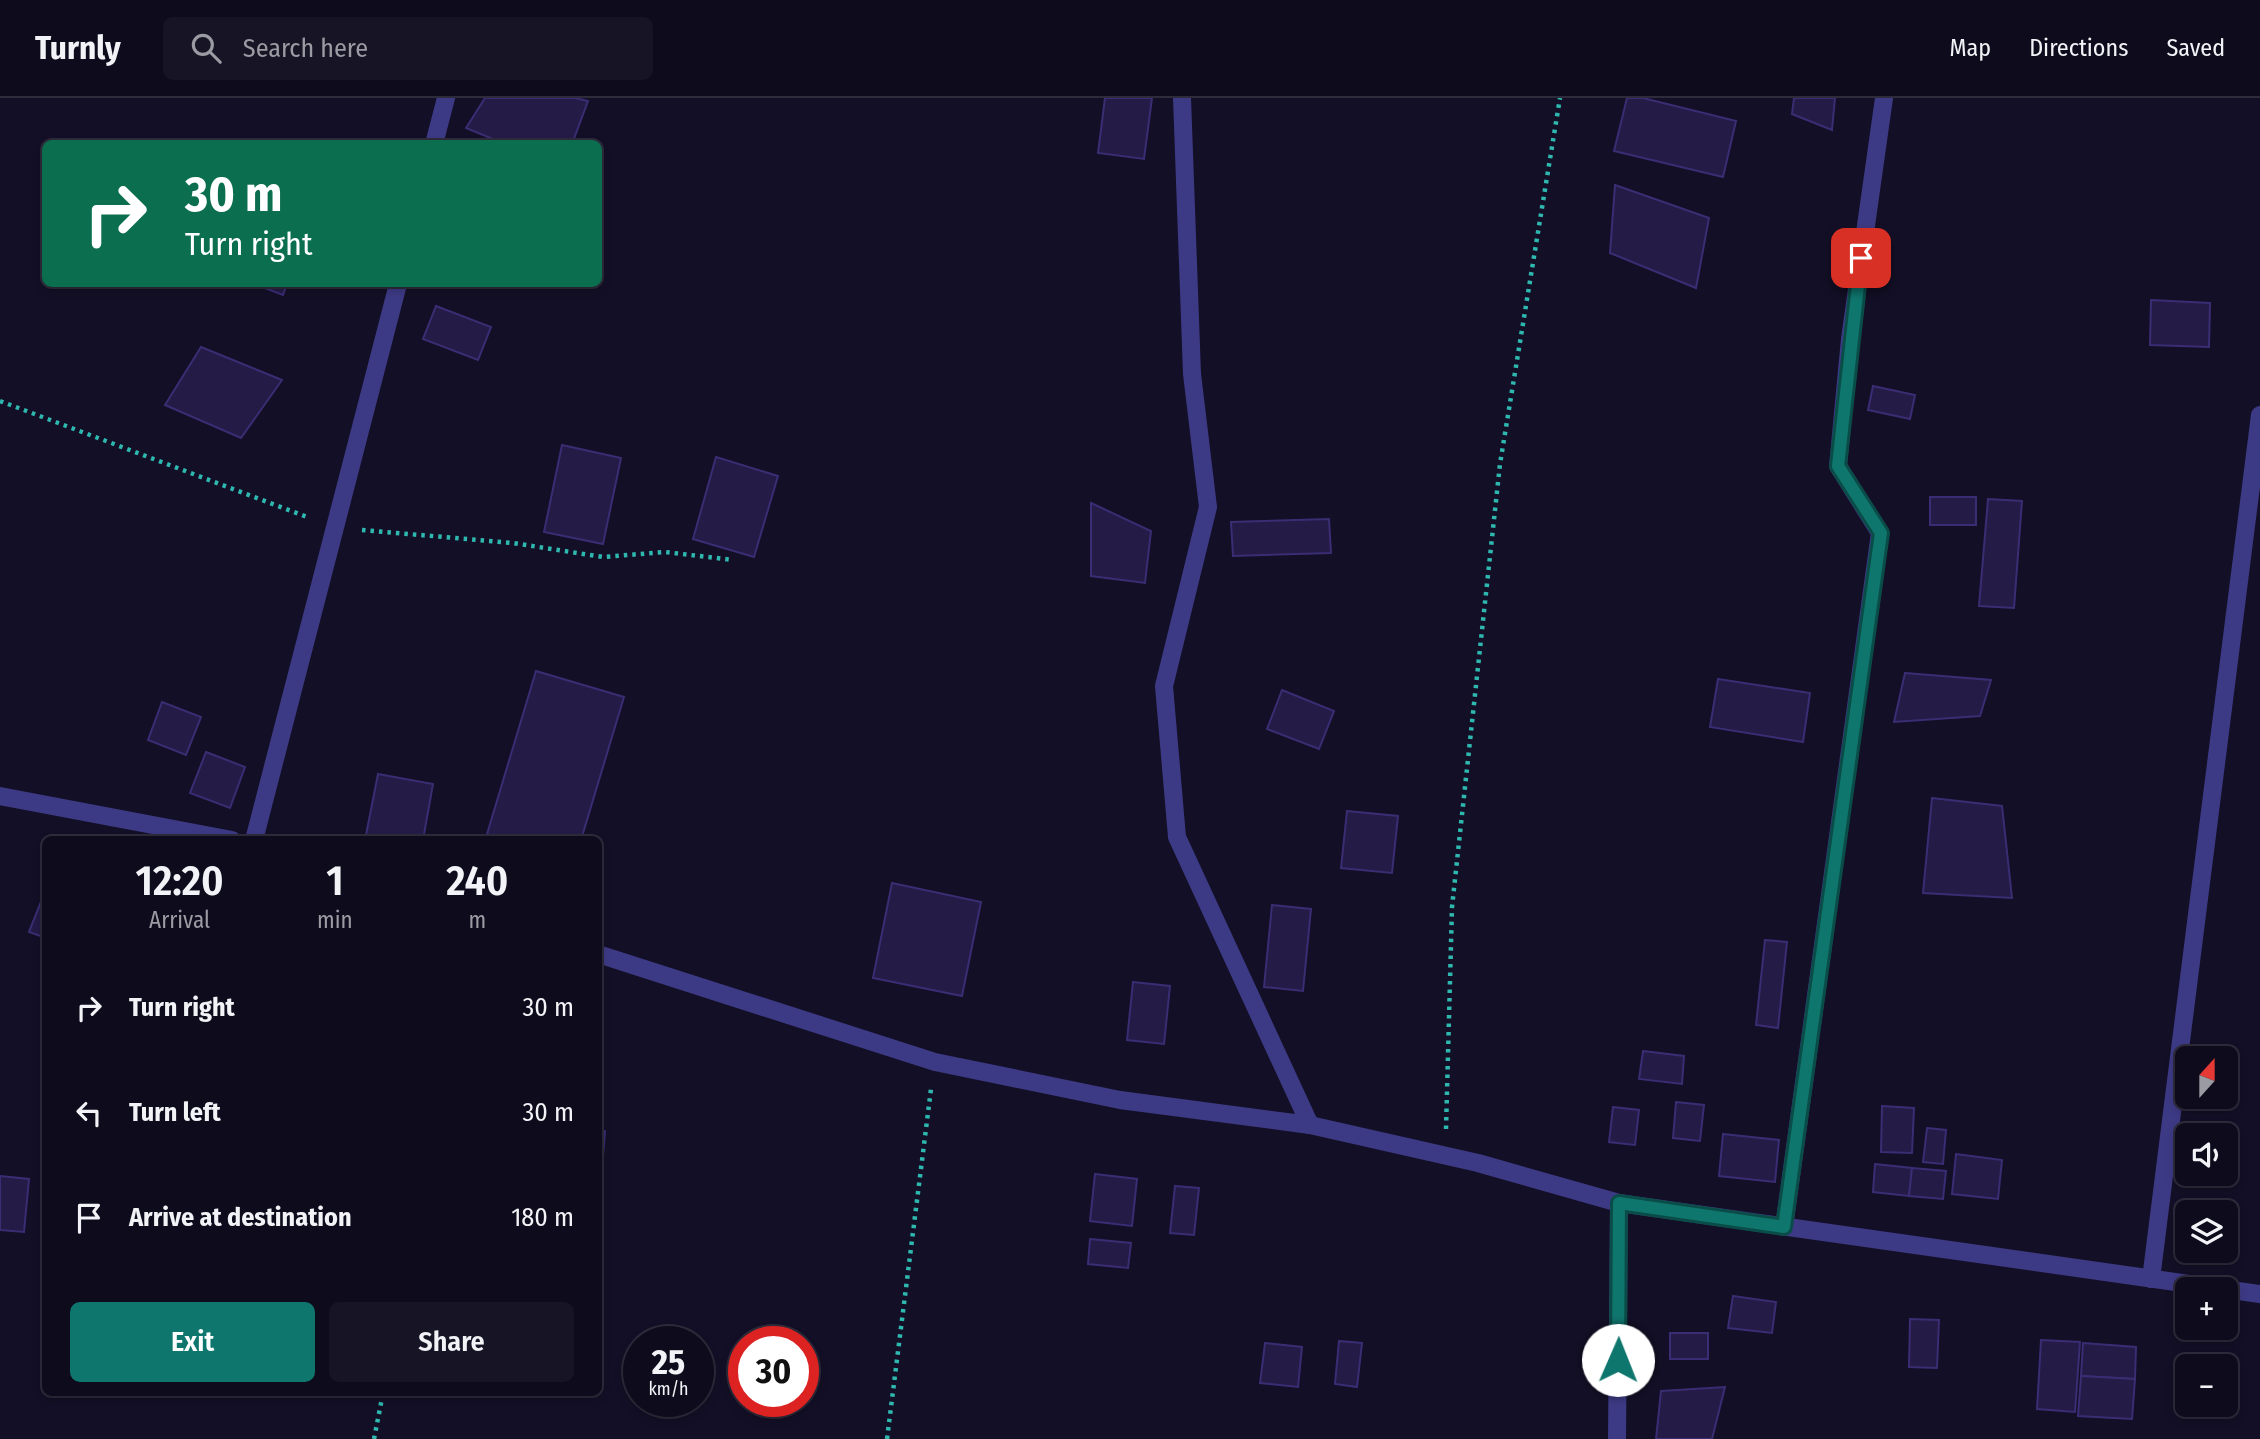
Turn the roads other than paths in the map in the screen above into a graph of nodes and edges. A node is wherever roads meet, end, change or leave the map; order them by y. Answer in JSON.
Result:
{"nodes":[{"id":1,"x":446,"y":98,"type":"edge"},
{"id":2,"x":1182,"y":98,"type":"edge"},
{"id":3,"x":1884,"y":98,"type":"edge"},
{"id":4,"x":435,"y":140,"type":"edge"},
{"id":5,"x":397,"y":287,"type":"edge"},
{"id":6,"x":2260,"y":415,"type":"edge"},
{"id":7,"x":0,"y":796,"type":"edge"},
{"id":8,"x":211,"y":836,"type":"edge"},
{"id":9,"x":255,"y":836,"type":"edge"},
{"id":10,"x":602,"y":955,"type":"edge"},
{"id":11,"x":1310,"y":1125,"type":"junction"},
{"id":12,"x":1619,"y":1203,"type":"junction"},
{"id":13,"x":1784,"y":1227,"type":"junction"},
{"id":14,"x":2151,"y":1279,"type":"junction"},
{"id":15,"x":2260,"y":1294,"type":"edge"},
{"id":16,"x":1617,"y":1439,"type":"edge"}],
"edges":[{"from":1,"to":4,"type":"street"},
{"from":2,"to":11,"type":"street"},
{"from":3,"to":13,"type":"street"},
{"from":5,"to":9,"type":"street"},
{"from":6,"to":14,"type":"street"},
{"from":7,"to":8,"type":"street"},
{"from":10,"to":11,"type":"street"},
{"from":11,"to":12,"type":"street"},
{"from":12,"to":13,"type":"street"},
{"from":12,"to":16,"type":"street"},
{"from":13,"to":14,"type":"street"},
{"from":14,"to":15,"type":"street"}]}
